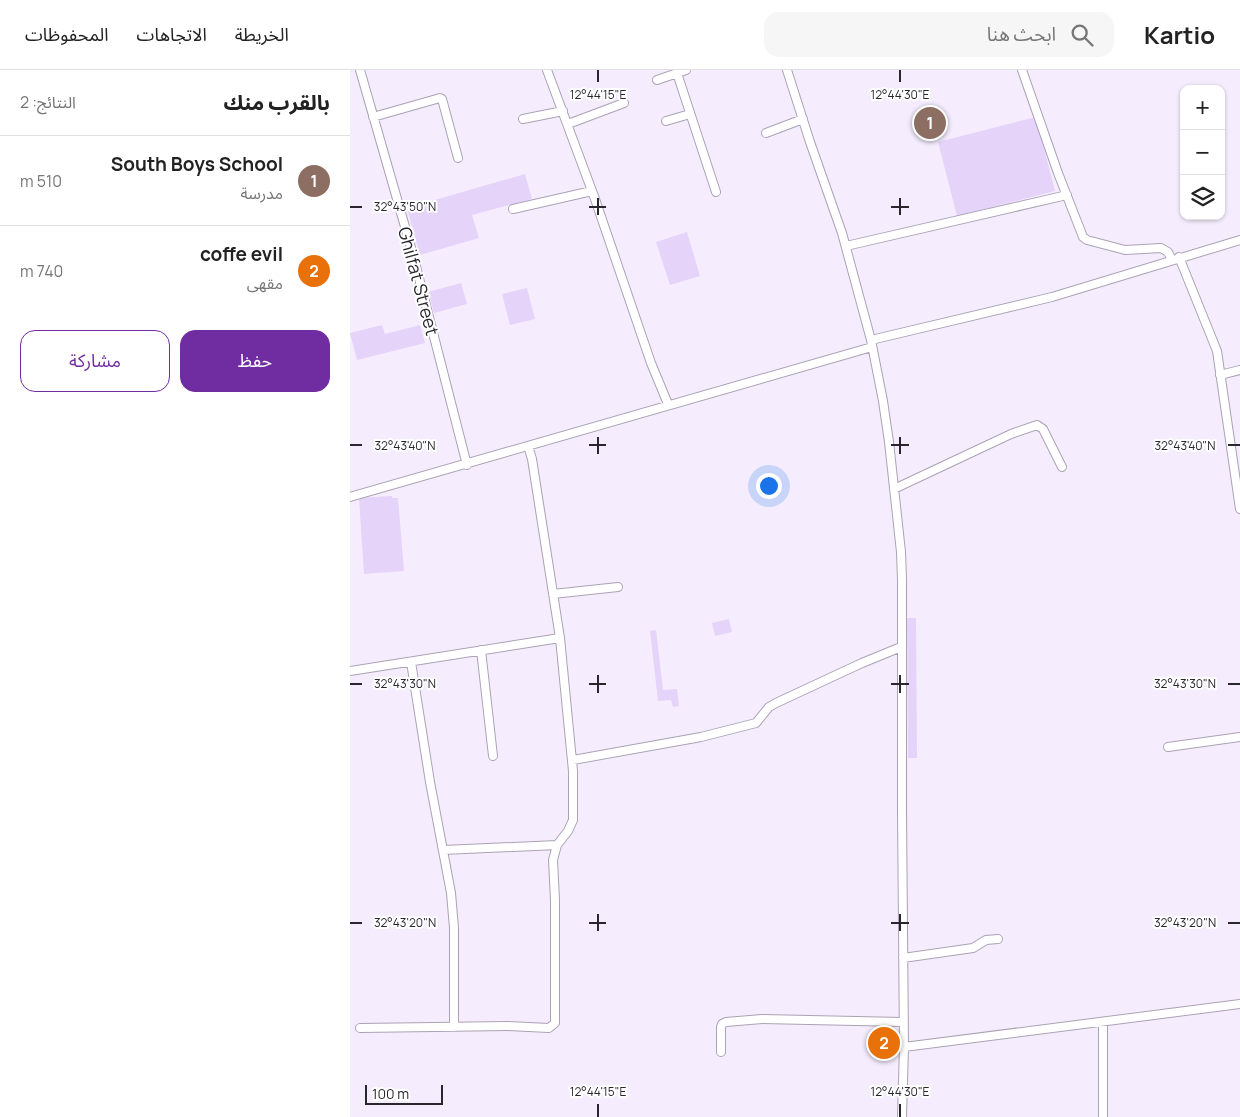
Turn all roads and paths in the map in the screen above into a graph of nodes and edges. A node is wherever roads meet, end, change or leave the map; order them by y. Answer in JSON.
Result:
{"nodes":[{"id":1,"x":360,"y":70,"type":"edge"},
{"id":2,"x":547,"y":70,"type":"edge"},
{"id":3,"x":686,"y":70,"type":"edge"},
{"id":4,"x":787,"y":70,"type":"edge"},
{"id":5,"x":1022,"y":70,"type":"edge"},
{"id":6,"x":677,"y":73,"type":"junction"},
{"id":7,"x":657,"y":80,"type":"dead end"},
{"id":8,"x":624,"y":103,"type":"dead end"},
{"id":9,"x":563,"y":110,"type":"junction"},
{"id":10,"x":690,"y":114,"type":"junction"},
{"id":11,"x":373,"y":117,"type":"junction"},
{"id":12,"x":523,"y":119,"type":"dead end"},
{"id":13,"x":802,"y":119,"type":"junction"},
{"id":14,"x":666,"y":122,"type":"dead end"},
{"id":15,"x":568,"y":124,"type":"junction"},
{"id":16,"x":766,"y":132,"type":"dead end"},
{"id":17,"x":458,"y":158,"type":"dead end"},
{"id":18,"x":592,"y":190,"type":"junction"},
{"id":19,"x":716,"y":192,"type":"dead end"},
{"id":20,"x":1066,"y":195,"type":"junction"},
{"id":21,"x":513,"y":209,"type":"dead end"},
{"id":22,"x":1240,"y":240,"type":"edge"},
{"id":23,"x":846,"y":246,"type":"junction"},
{"id":24,"x":1176,"y":258,"type":"junction"},
{"id":25,"x":872,"y":344,"type":"junction"},
{"id":26,"x":1240,"y":370,"type":"edge"},
{"id":27,"x":1220,"y":375,"type":"junction"},
{"id":28,"x":668,"y":404,"type":"junction"},
{"id":29,"x":528,"y":446,"type":"junction"},
{"id":30,"x":467,"y":465,"type":"junction"},
{"id":31,"x":1062,"y":467,"type":"dead end"},
{"id":32,"x":1239,"y":483,"type":"edge"},
{"id":33,"x":894,"y":489,"type":"junction"},
{"id":34,"x":350,"y":497,"type":"edge"},
{"id":35,"x":1240,"y":509,"type":"edge"},
{"id":36,"x":618,"y":587,"type":"dead end"},
{"id":37,"x":553,"y":594,"type":"junction"},
{"id":38,"x":560,"y":638,"type":"junction"},
{"id":39,"x":902,"y":647,"type":"junction"},
{"id":40,"x":481,"y":650,"type":"junction"},
{"id":41,"x":411,"y":662,"type":"junction"},
{"id":42,"x":350,"y":671,"type":"edge"},
{"id":43,"x":1240,"y":737,"type":"edge"},
{"id":44,"x":1168,"y":747,"type":"dead end"},
{"id":45,"x":493,"y":756,"type":"dead end"},
{"id":46,"x":572,"y":760,"type":"junction"},
{"id":47,"x":557,"y":845,"type":"junction"},
{"id":48,"x":443,"y":850,"type":"junction"},
{"id":49,"x":998,"y":939,"type":"dead end"},
{"id":50,"x":903,"y":958,"type":"junction"},
{"id":51,"x":1240,"y":1004,"type":"edge"},
{"id":52,"x":903,"y":1022,"type":"junction"},
{"id":53,"x":1103,"y":1022,"type":"junction"},
{"id":54,"x":454,"y":1027,"type":"junction"},
{"id":55,"x":360,"y":1028,"type":"dead end"},
{"id":56,"x":904,"y":1047,"type":"junction"},
{"id":57,"x":721,"y":1052,"type":"dead end"},
{"id":58,"x":902,"y":1117,"type":"edge"},
{"id":59,"x":1103,"y":1117,"type":"edge"}],
"edges":[{"from":1,"to":11,"type":"street","name":"Ghilfat Street"},
{"from":2,"to":9,"type":"street"},
{"from":3,"to":6,"type":"street"},
{"from":4,"to":13,"type":"street"},
{"from":5,"to":20,"type":"street"},
{"from":6,"to":7,"type":"street"},
{"from":6,"to":10,"type":"street"},
{"from":8,"to":15,"type":"street"},
{"from":9,"to":12,"type":"street"},
{"from":9,"to":15,"type":"street"},
{"from":10,"to":14,"type":"street"},
{"from":10,"to":19,"type":"street"},
{"from":11,"to":17,"type":"street"},
{"from":11,"to":30,"type":"street","name":"Ghilfat Street"},
{"from":13,"to":16,"type":"street"},
{"from":13,"to":23,"type":"street"},
{"from":15,"to":18,"type":"street"},
{"from":18,"to":21,"type":"street"},
{"from":18,"to":28,"type":"street"},
{"from":20,"to":23,"type":"street"},
{"from":20,"to":24,"type":"street"},
{"from":22,"to":24,"type":"street"},
{"from":23,"to":25,"type":"street"},
{"from":24,"to":25,"type":"street"},
{"from":24,"to":27,"type":"street"},
{"from":25,"to":28,"type":"street"},
{"from":25,"to":33,"type":"street"},
{"from":26,"to":27,"type":"street"},
{"from":27,"to":32,"type":"street"},
{"from":28,"to":29,"type":"street"},
{"from":29,"to":30,"type":"street"},
{"from":29,"to":37,"type":"street"},
{"from":30,"to":34,"type":"street"},
{"from":31,"to":33,"type":"street"},
{"from":32,"to":35,"type":"street"},
{"from":33,"to":39,"type":"street"},
{"from":36,"to":37,"type":"street"},
{"from":37,"to":38,"type":"street"},
{"from":38,"to":40,"type":"street"},
{"from":38,"to":46,"type":"street"},
{"from":39,"to":46,"type":"street"},
{"from":39,"to":50,"type":"street"},
{"from":40,"to":41,"type":"street"},
{"from":40,"to":45,"type":"street"},
{"from":41,"to":42,"type":"street"},
{"from":41,"to":48,"type":"street"},
{"from":43,"to":44,"type":"street"},
{"from":46,"to":47,"type":"street"},
{"from":47,"to":48,"type":"street"},
{"from":47,"to":54,"type":"street"},
{"from":48,"to":54,"type":"street"},
{"from":49,"to":50,"type":"street"},
{"from":50,"to":52,"type":"street"},
{"from":51,"to":53,"type":"street"},
{"from":52,"to":56,"type":"street"},
{"from":52,"to":57,"type":"street"},
{"from":53,"to":56,"type":"street"},
{"from":53,"to":59,"type":"street"},
{"from":54,"to":55,"type":"street"},
{"from":56,"to":58,"type":"street"}]}
